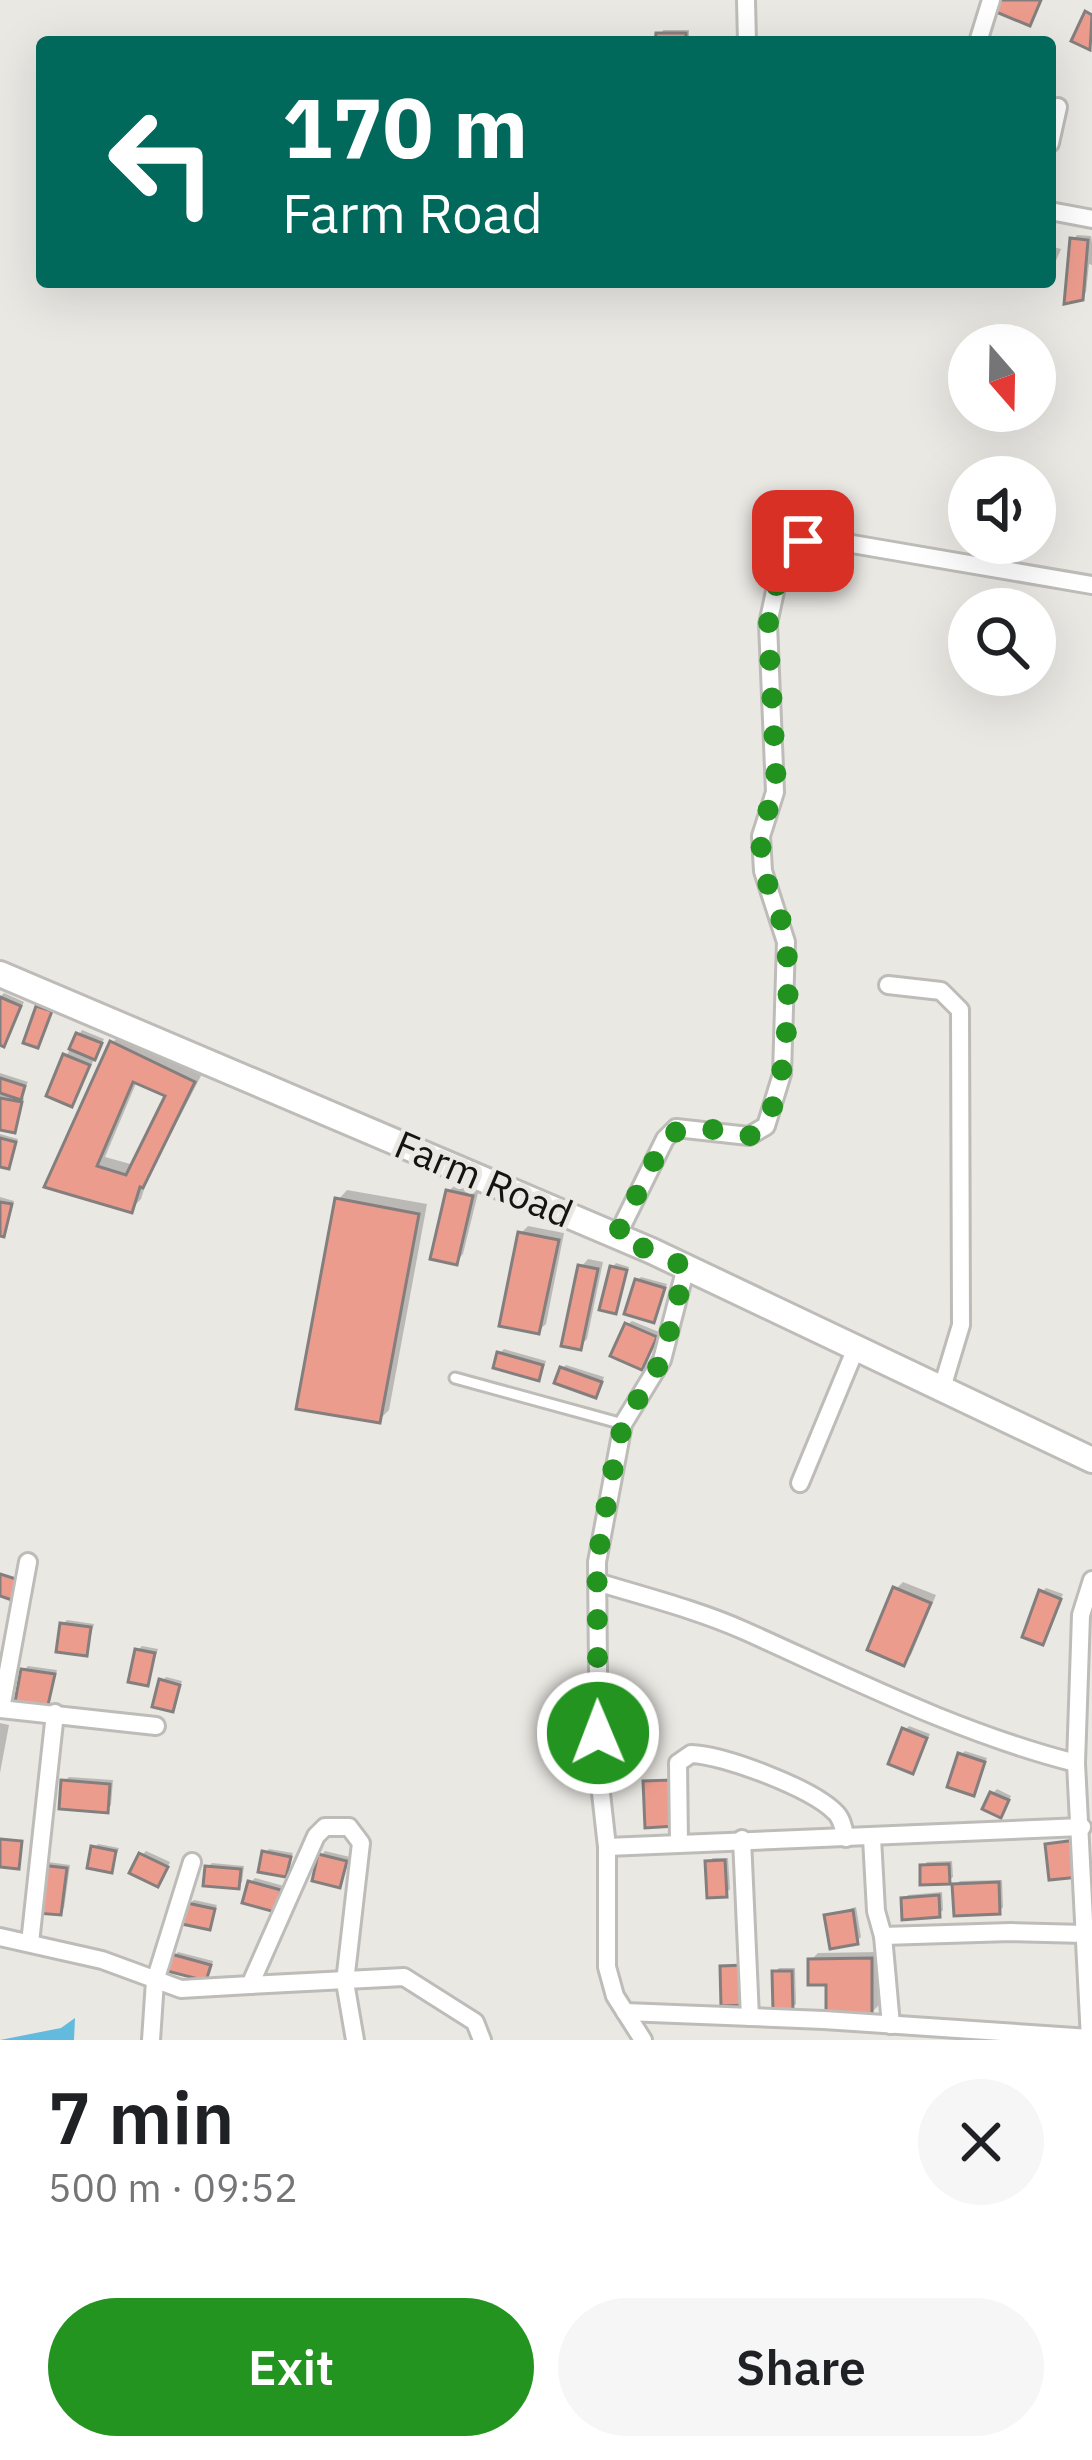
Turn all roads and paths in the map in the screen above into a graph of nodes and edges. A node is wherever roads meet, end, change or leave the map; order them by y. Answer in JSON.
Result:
{"nodes":[{"id":1,"x":746,"y":0,"type":"edge"},
{"id":2,"x":991,"y":0,"type":"edge"},
{"id":3,"x":747,"y":36,"type":"edge"},
{"id":4,"x":980,"y":36,"type":"edge"},
{"id":5,"x":1058,"y":107,"type":"dead end"},
{"id":6,"x":1056,"y":116,"type":"edge"},
{"id":7,"x":1056,"y":212,"type":"edge"},
{"id":8,"x":1092,"y":219,"type":"edge"},
{"id":9,"x":1092,"y":585,"type":"edge"},
{"id":10,"x":0,"y":974,"type":"edge"},
{"id":11,"x":888,"y":985,"type":"dead end"},
{"id":12,"x":616,"y":1236,"type":"junction"},
{"id":13,"x":686,"y":1267,"type":"junction"},
{"id":14,"x":856,"y":1348,"type":"junction"},
{"id":15,"x":455,"y":1378,"type":"dead end"},
{"id":16,"x":942,"y":1388,"type":"junction"},
{"id":17,"x":623,"y":1424,"type":"junction"},
{"id":18,"x":1092,"y":1460,"type":"edge"},
{"id":19,"x":800,"y":1483,"type":"dead end"},
{"id":20,"x":28,"y":1562,"type":"dead end"},
{"id":21,"x":1092,"y":1580,"type":"edge"},
{"id":22,"x":597,"y":1582,"type":"junction"},
{"id":23,"x":0,"y":1709,"type":"edge"},
{"id":24,"x":56,"y":1713,"type":"junction"},
{"id":25,"x":156,"y":1726,"type":"dead end"},
{"id":26,"x":1076,"y":1763,"type":"junction"},
{"id":27,"x":1082,"y":1827,"type":"junction"},
{"id":28,"x":845,"y":1838,"type":"junction"},
{"id":29,"x":872,"y":1838,"type":"junction"},
{"id":30,"x":742,"y":1839,"type":"junction"},
{"id":31,"x":679,"y":1842,"type":"junction"},
{"id":32,"x":607,"y":1847,"type":"junction"},
{"id":33,"x":192,"y":1862,"type":"dead end"},
{"id":34,"x":1085,"y":1934,"type":"junction"},
{"id":35,"x":883,"y":1936,"type":"junction"},
{"id":36,"x":0,"y":1937,"type":"edge"},
{"id":37,"x":29,"y":1943,"type":"junction"},
{"id":38,"x":155,"y":1982,"type":"junction"},
{"id":39,"x":346,"y":1982,"type":"junction"},
{"id":40,"x":250,"y":1985,"type":"junction"},
{"id":41,"x":626,"y":2012,"type":"junction"},
{"id":42,"x":750,"y":2018,"type":"junction"},
{"id":43,"x":890,"y":2025,"type":"junction"},
{"id":44,"x":1090,"y":2039,"type":"edge"},
{"id":45,"x":151,"y":2040,"type":"edge"},
{"id":46,"x":355,"y":2040,"type":"edge"},
{"id":47,"x":482,"y":2040,"type":"edge"},
{"id":48,"x":643,"y":2040,"type":"edge"}],
"edges":[{"from":1,"to":3,"type":"street"},
{"from":2,"to":4,"type":"street"},
{"from":5,"to":6,"type":"street"},
{"from":7,"to":8,"type":"street"},
{"from":9,"to":12,"type":"street"},
{"from":10,"to":12,"type":"main road","name":"Farm Road"},
{"from":11,"to":16,"type":"street"},
{"from":12,"to":13,"type":"main road","name":"Farm Road"},
{"from":13,"to":14,"type":"main road","name":"Farm Road"},
{"from":13,"to":17,"type":"street"},
{"from":14,"to":16,"type":"main road","name":"Farm Road"},
{"from":14,"to":19,"type":"street"},
{"from":15,"to":17,"type":"lane"},
{"from":16,"to":18,"type":"main road","name":"Farm Road"},
{"from":17,"to":22,"type":"street"},
{"from":20,"to":23,"type":"street"},
{"from":21,"to":26,"type":"street"},
{"from":22,"to":26,"type":"street"},
{"from":22,"to":32,"type":"street"},
{"from":23,"to":24,"type":"street"},
{"from":24,"to":25,"type":"street"},
{"from":24,"to":37,"type":"street"},
{"from":26,"to":27,"type":"street"},
{"from":27,"to":29,"type":"street"},
{"from":27,"to":34,"type":"street"},
{"from":28,"to":29,"type":"street"},
{"from":28,"to":30,"type":"street"},
{"from":28,"to":31,"type":"street"},
{"from":29,"to":35,"type":"street"},
{"from":30,"to":31,"type":"street"},
{"from":30,"to":42,"type":"street"},
{"from":31,"to":32,"type":"street"},
{"from":32,"to":41,"type":"street"},
{"from":33,"to":38,"type":"street"},
{"from":34,"to":35,"type":"street"},
{"from":34,"to":44,"type":"street"},
{"from":35,"to":43,"type":"street"},
{"from":36,"to":37,"type":"street"},
{"from":37,"to":38,"type":"street"},
{"from":38,"to":40,"type":"street"},
{"from":38,"to":45,"type":"street"},
{"from":39,"to":40,"type":"street"},
{"from":39,"to":40,"type":"street"},
{"from":39,"to":46,"type":"street"},
{"from":39,"to":47,"type":"street"},
{"from":41,"to":42,"type":"street"},
{"from":41,"to":48,"type":"street"},
{"from":42,"to":43,"type":"street"},
{"from":43,"to":44,"type":"street"}]}
